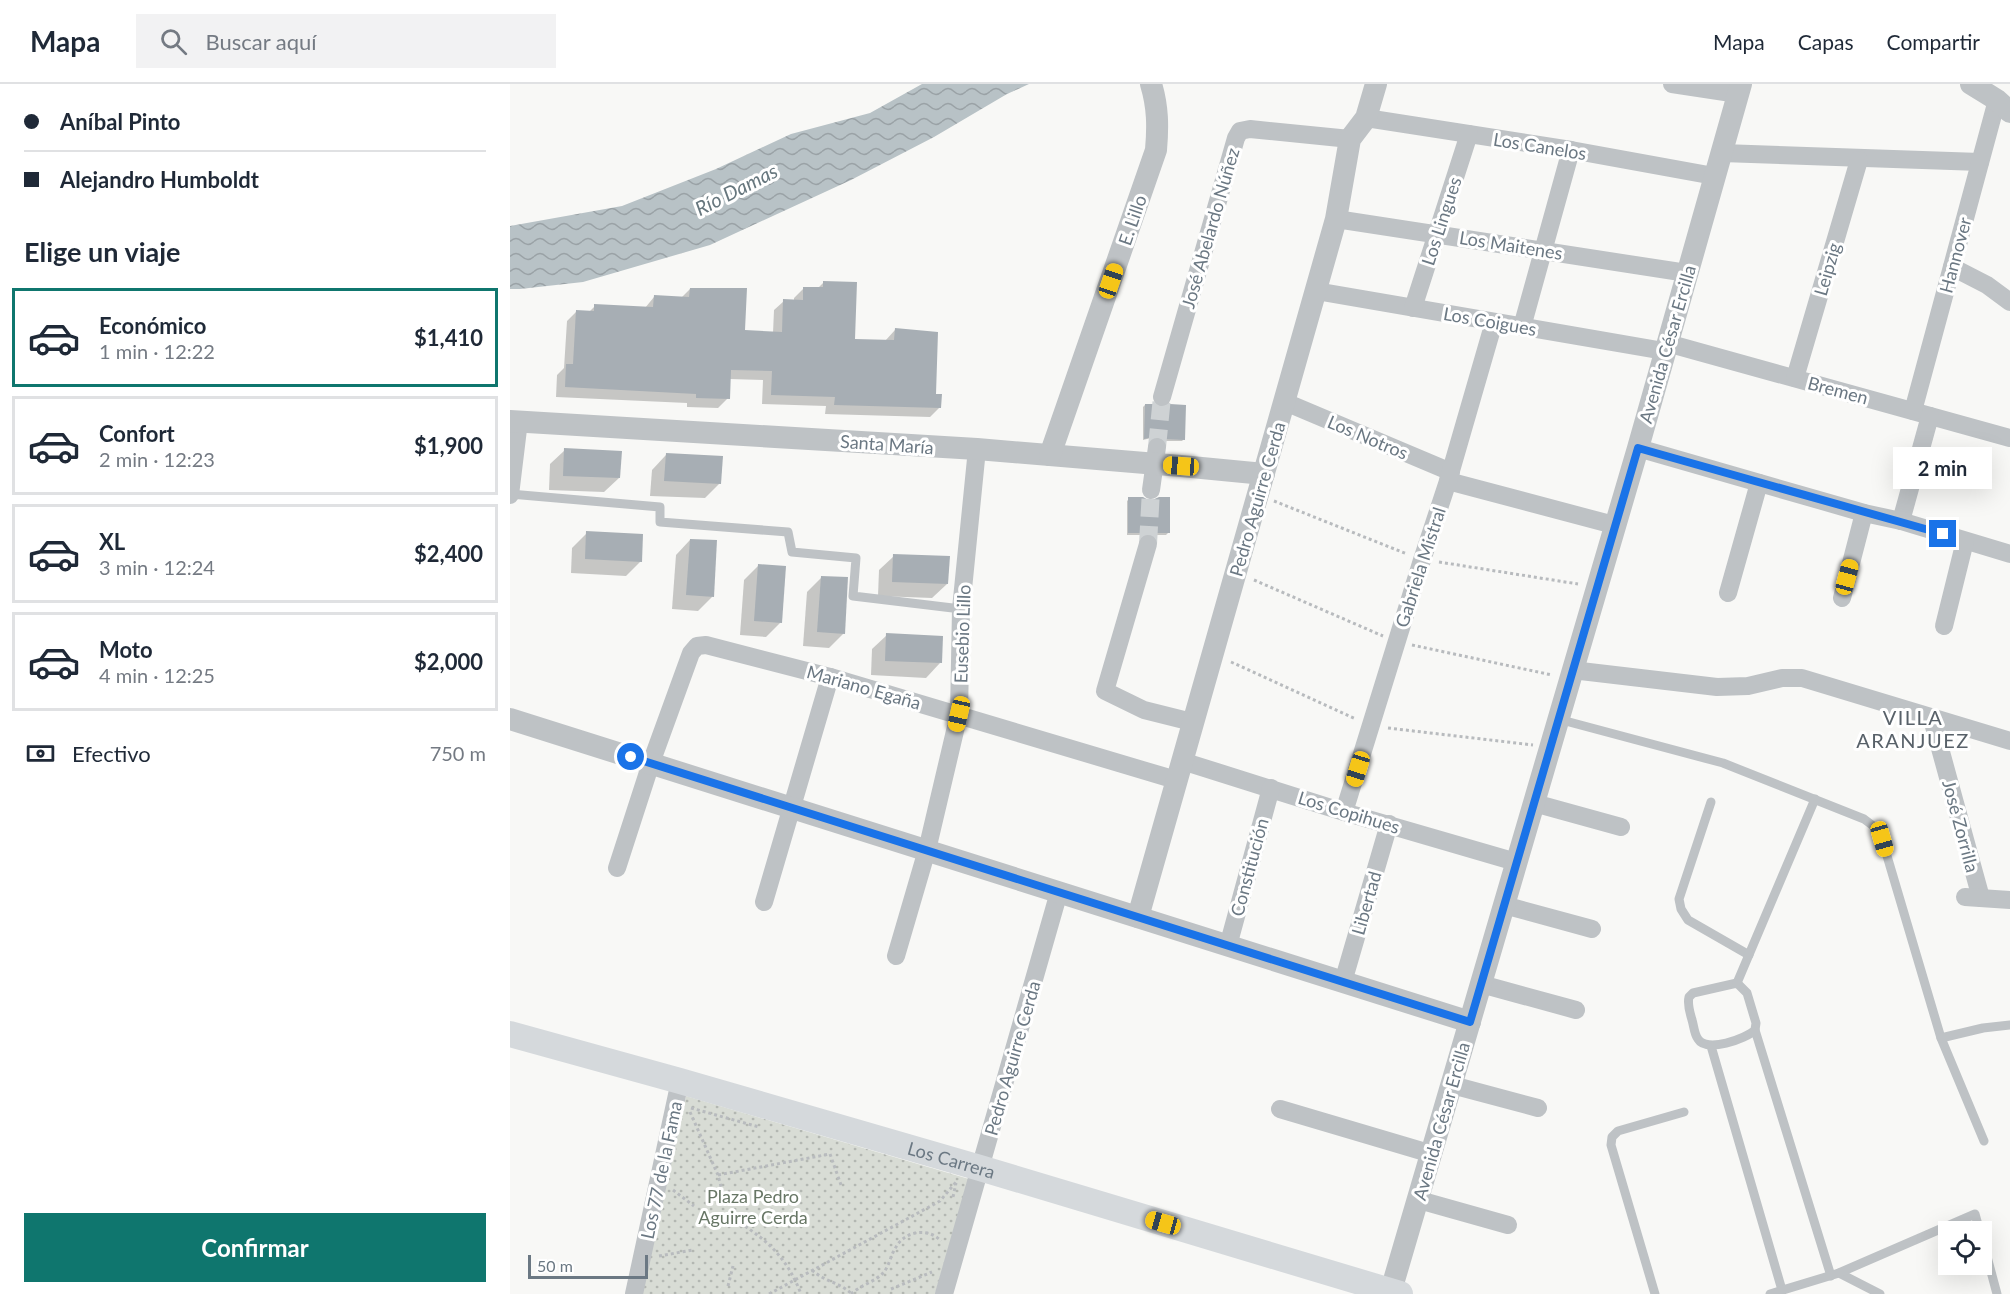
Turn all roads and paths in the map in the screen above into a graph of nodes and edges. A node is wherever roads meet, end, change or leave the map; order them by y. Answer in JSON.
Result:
{"nodes":[{"id":1,"x":1151,"y":84,"type":"edge"},
{"id":2,"x":1376,"y":84,"type":"edge"},
{"id":3,"x":1672,"y":84,"type":"edge"},
{"id":4,"x":1971,"y":84,"type":"edge"},
{"id":5,"x":1740,"y":89,"type":"edge"},
{"id":6,"x":2004,"y":106,"type":"edge"},
{"id":7,"x":1366,"y":118,"type":"junction"},
{"id":8,"x":1469,"y":134,"type":"junction"},
{"id":9,"x":1350,"y":139,"type":"junction"},
{"id":10,"x":1571,"y":150,"type":"junction"},
{"id":11,"x":1722,"y":153,"type":"junction"},
{"id":12,"x":1859,"y":160,"type":"junction"},
{"id":13,"x":1980,"y":162,"type":"junction"},
{"id":14,"x":1714,"y":176,"type":"junction"},
{"id":15,"x":1336,"y":219,"type":"junction"},
{"id":16,"x":1437,"y":234,"type":"junction"},
{"id":17,"x":1544,"y":251,"type":"junction"},
{"id":18,"x":1952,"y":267,"type":"junction"},
{"id":19,"x":1687,"y":273,"type":"junction"},
{"id":20,"x":1316,"y":291,"type":"junction"},
{"id":21,"x":2010,"y":302,"type":"edge"},
{"id":22,"x":1413,"y":308,"type":"junction"},
{"id":23,"x":1494,"y":322,"type":"junction"},
{"id":24,"x":1522,"y":327,"type":"junction"},
{"id":25,"x":1666,"y":347,"type":"junction"},
{"id":26,"x":1795,"y":378,"type":"junction"},
{"id":27,"x":1162,"y":397,"type":"tunnel mouth"},
{"id":28,"x":1285,"y":402,"type":"junction"},
{"id":29,"x":1922,"y":413,"type":"junction"},
{"id":30,"x":515,"y":421,"type":"edge"},
{"id":31,"x":2010,"y":438,"type":"edge"},
{"id":32,"x":1638,"y":448,"type":"junction"},
{"id":33,"x":977,"y":449,"type":"junction"},
{"id":34,"x":1050,"y":455,"type":"junction"},
{"id":35,"x":1157,"y":455,"type":"junction"},
{"id":36,"x":1264,"y":474,"type":"junction"},
{"id":37,"x":1450,"y":476,"type":"junction"},
{"id":38,"x":1759,"y":483,"type":"junction"},
{"id":39,"x":1151,"y":490,"type":"tunnel mouth"},
{"id":40,"x":510,"y":495,"type":"edge"},
{"id":41,"x":1864,"y":513,"type":"junction"},
{"id":42,"x":1901,"y":521,"type":"junction"},
{"id":43,"x":1614,"y":525,"type":"junction"},
{"id":44,"x":1965,"y":541,"type":"junction"},
{"id":45,"x":1148,"y":544,"type":"tunnel mouth"},
{"id":46,"x":2010,"y":554,"type":"edge"},
{"id":47,"x":1728,"y":593,"type":"dead end"},
{"id":48,"x":1842,"y":598,"type":"dead end"},
{"id":49,"x":961,"y":609,"type":"junction"},
{"id":50,"x":1944,"y":626,"type":"dead end"},
{"id":51,"x":1572,"y":670,"type":"junction"},
{"id":52,"x":830,"y":677,"type":"junction"},
{"id":53,"x":959,"y":714,"type":"junction"},
{"id":54,"x":510,"y":719,"type":"edge"},
{"id":55,"x":1558,"y":719,"type":"junction"},
{"id":56,"x":1932,"y":719,"type":"junction"},
{"id":57,"x":1192,"y":722,"type":"junction"},
{"id":58,"x":2010,"y":741,"type":"edge"},
{"id":59,"x":651,"y":763,"type":"junction"},
{"id":60,"x":1179,"y":770,"type":"junction"},
{"id":61,"x":1271,"y":788,"type":"junction"},
{"id":62,"x":1815,"y":799,"type":"junction"},
{"id":63,"x":1711,"y":802,"type":"dead end"},
{"id":64,"x":1534,"y":803,"type":"junction"},
{"id":65,"x":791,"y":807,"type":"junction"},
{"id":66,"x":1344,"y":812,"type":"junction"},
{"id":67,"x":1389,"y":824,"type":"junction"},
{"id":68,"x":1621,"y":827,"type":"dead end"},
{"id":69,"x":927,"y":850,"type":"junction"},
{"id":70,"x":1516,"y":862,"type":"junction"},
{"id":71,"x":617,"y":868,"type":"dead end"},
{"id":72,"x":1059,"y":892,"type":"junction"},
{"id":73,"x":2010,"y":900,"type":"edge"},
{"id":74,"x":764,"y":902,"type":"dead end"},
{"id":75,"x":1504,"y":905,"type":"junction"},
{"id":76,"x":1138,"y":917,"type":"junction"},
{"id":77,"x":1593,"y":929,"type":"dead end"},
{"id":78,"x":1228,"y":946,"type":"junction"},
{"id":79,"x":1749,"y":955,"type":"junction"},
{"id":80,"x":896,"y":956,"type":"dead end"},
{"id":81,"x":1343,"y":982,"type":"junction"},
{"id":82,"x":1737,"y":983,"type":"junction"},
{"id":83,"x":1481,"y":984,"type":"junction"},
{"id":84,"x":1576,"y":1010,"type":"dead end"},
{"id":85,"x":1470,"y":1022,"type":"junction"},
{"id":86,"x":2010,"y":1024,"type":"edge"},
{"id":87,"x":1755,"y":1030,"type":"junction"},
{"id":88,"x":510,"y":1034,"type":"edge"},
{"id":89,"x":1941,"y":1038,"type":"junction"},
{"id":90,"x":1712,"y":1046,"type":"junction"},
{"id":91,"x":680,"y":1081,"type":"junction"},
{"id":92,"x":1452,"y":1085,"type":"junction"},
{"id":93,"x":688,"y":1107,"type":"dead end"},
{"id":94,"x":1538,"y":1108,"type":"dead end"},
{"id":95,"x":1280,"y":1109,"type":"dead end"},
{"id":96,"x":1684,"y":1112,"type":"dead end"},
{"id":97,"x":1984,"y":1141,"type":"dead end"},
{"id":98,"x":836,"y":1149,"type":"dead end"},
{"id":99,"x":830,"y":1154,"type":"junction"},
{"id":100,"x":1432,"y":1154,"type":"junction"},
{"id":101,"x":980,"y":1168,"type":"junction"},
{"id":102,"x":718,"y":1175,"type":"junction"},
{"id":103,"x":957,"y":1182,"type":"dead end"},
{"id":104,"x":841,"y":1185,"type":"dead end"},
{"id":105,"x":671,"y":1189,"type":"dead end"},
{"id":106,"x":723,"y":1194,"type":"dead end"},
{"id":107,"x":1419,"y":1200,"type":"junction"},
{"id":108,"x":694,"y":1206,"type":"dead end"},
{"id":109,"x":1959,"y":1221,"type":"edge"},
{"id":110,"x":1977,"y":1221,"type":"edge"},
{"id":111,"x":740,"y":1222,"type":"dead end"},
{"id":112,"x":1508,"y":1225,"type":"dead end"},
{"id":113,"x":1938,"y":1230,"type":"edge"},
{"id":114,"x":941,"y":1241,"type":"dead end"},
{"id":115,"x":693,"y":1250,"type":"dead end"},
{"id":116,"x":657,"y":1257,"type":"dead end"},
{"id":117,"x":733,"y":1266,"type":"dead end"},
{"id":118,"x":812,"y":1270,"type":"junction"},
{"id":119,"x":932,"y":1272,"type":"dead end"},
{"id":120,"x":1835,"y":1275,"type":"junction"},
{"id":121,"x":1992,"y":1275,"type":"edge"},
{"id":122,"x":795,"y":1280,"type":"junction"},
{"id":123,"x":728,"y":1286,"type":"dead end"},
{"id":124,"x":891,"y":1289,"type":"dead end"},
{"id":125,"x":1781,"y":1292,"type":"edge"},
{"id":126,"x":1394,"y":1293,"type":"edge"},
{"id":127,"x":634,"y":1294,"type":"edge"},
{"id":128,"x":769,"y":1294,"type":"edge"},
{"id":129,"x":801,"y":1294,"type":"edge"},
{"id":130,"x":851,"y":1294,"type":"edge"},
{"id":131,"x":945,"y":1294,"type":"edge"},
{"id":132,"x":1655,"y":1294,"type":"edge"},
{"id":133,"x":1770,"y":1294,"type":"edge"},
{"id":134,"x":1880,"y":1294,"type":"edge"},
{"id":135,"x":1997,"y":1294,"type":"edge"}],
"edges":[{"from":1,"to":34,"type":"street","name":"E. Lillo"},
{"from":2,"to":7,"type":"street","name":"Pedro Aguirre Cerda"},
{"from":3,"to":5,"type":"street"},
{"from":4,"to":6,"type":"street"},
{"from":5,"to":11,"type":"street","name":"Avenida César Ercilla"},
{"from":6,"to":13,"type":"street","name":"Hannover"},
{"from":7,"to":8,"type":"street","name":"Los Canelos"},
{"from":7,"to":9,"type":"street","name":"Pedro Aguirre Cerda"},
{"from":8,"to":10,"type":"street","name":"Los Canelos"},
{"from":8,"to":16,"type":"street","name":"Los Lingues"},
{"from":9,"to":15,"type":"street","name":"Pedro Aguirre Cerda"},
{"from":9,"to":27,"type":"street","name":"José Abelardo Núñez"},
{"from":10,"to":14,"type":"street","name":"Los Canelos"},
{"from":10,"to":17,"type":"street"},
{"from":11,"to":12,"type":"street"},
{"from":11,"to":14,"type":"street","name":"Avenida César Ercilla"},
{"from":12,"to":13,"type":"street"},
{"from":12,"to":26,"type":"street","name":"Leipzig"},
{"from":13,"to":18,"type":"street","name":"Hannover"},
{"from":14,"to":19,"type":"street","name":"Avenida César Ercilla"},
{"from":15,"to":16,"type":"street","name":"Los Maitenes"},
{"from":15,"to":20,"type":"street","name":"Pedro Aguirre Cerda"},
{"from":16,"to":17,"type":"street","name":"Los Maitenes"},
{"from":16,"to":22,"type":"street","name":"Los Lingues"},
{"from":17,"to":19,"type":"street","name":"Los Maitenes"},
{"from":17,"to":24,"type":"street"},
{"from":18,"to":21,"type":"street"},
{"from":18,"to":29,"type":"street","name":"Hannover"},
{"from":19,"to":25,"type":"street","name":"Avenida César Ercilla"},
{"from":20,"to":22,"type":"street","name":"Los Coigues"},
{"from":20,"to":28,"type":"street","name":"Pedro Aguirre Cerda"},
{"from":22,"to":23,"type":"street","name":"Los Coigues"},
{"from":23,"to":24,"type":"street","name":"Los Coigues"},
{"from":23,"to":37,"type":"street","name":"Gabriela Mistral"},
{"from":24,"to":25,"type":"street","name":"Los Coigues"},
{"from":25,"to":26,"type":"street","name":"Bremen"},
{"from":25,"to":32,"type":"street","name":"Avenida César Ercilla"},
{"from":26,"to":29,"type":"street","name":"Bremen"},
{"from":28,"to":36,"type":"street","name":"Pedro Aguirre Cerda"},
{"from":28,"to":37,"type":"street","name":"Los Notros"},
{"from":29,"to":31,"type":"street","name":"Bremen"},
{"from":29,"to":42,"type":"street","name":"Hannover"},
{"from":30,"to":33,"type":"street","name":"Santa María"},
{"from":30,"to":40,"type":"street"},
{"from":32,"to":38,"type":"street"},
{"from":32,"to":43,"type":"street","name":"Avenida César Ercilla"},
{"from":33,"to":34,"type":"street","name":"Santa María"},
{"from":33,"to":49,"type":"street","name":"Eusebio Lillo"},
{"from":34,"to":35,"type":"street","name":"Santa María"},
{"from":35,"to":36,"type":"street","name":"Santa María"},
{"from":35,"to":39,"type":"street"},
{"from":36,"to":57,"type":"street","name":"Pedro Aguirre Cerda"},
{"from":37,"to":43,"type":"street","name":"Los Notros"},
{"from":37,"to":66,"type":"street","name":"Gabriela Mistral"},
{"from":38,"to":41,"type":"street"},
{"from":38,"to":47,"type":"street"},
{"from":40,"to":49,"type":"lane"},
{"from":41,"to":42,"type":"street"},
{"from":41,"to":48,"type":"street"},
{"from":42,"to":44,"type":"street"},
{"from":43,"to":51,"type":"street","name":"Avenida César Ercilla"},
{"from":44,"to":46,"type":"street"},
{"from":44,"to":50,"type":"street"},
{"from":45,"to":57,"type":"street"},
{"from":49,"to":53,"type":"street","name":"Eusebio Lillo"},
{"from":51,"to":55,"type":"street","name":"Avenida César Ercilla"},
{"from":51,"to":56,"type":"street"},
{"from":52,"to":53,"type":"street","name":"Mariano Egaña"},
{"from":52,"to":59,"type":"street","name":"Mariano Egaña"},
{"from":52,"to":65,"type":"street"},
{"from":53,"to":60,"type":"street","name":"Mariano Egaña"},
{"from":53,"to":69,"type":"street","name":"Eusebio Lillo"},
{"from":54,"to":59,"type":"street"},
{"from":55,"to":62,"type":"lane"},
{"from":55,"to":64,"type":"street","name":"Avenida César Ercilla"},
{"from":56,"to":58,"type":"street"},
{"from":56,"to":73,"type":"street","name":"José Zorrilla"},
{"from":57,"to":60,"type":"street","name":"Pedro Aguirre Cerda"},
{"from":59,"to":65,"type":"street"},
{"from":59,"to":71,"type":"street"},
{"from":60,"to":61,"type":"street","name":"Los Copihues"},
{"from":60,"to":76,"type":"street","name":"Pedro Aguirre Cerda"},
{"from":61,"to":66,"type":"street","name":"Los Copihues"},
{"from":61,"to":78,"type":"street","name":"Constitución"},
{"from":62,"to":79,"type":"lane"},
{"from":62,"to":89,"type":"lane"},
{"from":63,"to":79,"type":"lane"},
{"from":64,"to":68,"type":"street"},
{"from":64,"to":70,"type":"street","name":"Avenida César Ercilla"},
{"from":65,"to":69,"type":"street"},
{"from":65,"to":74,"type":"street"},
{"from":66,"to":67,"type":"street","name":"Los Copihues"},
{"from":67,"to":70,"type":"street","name":"Los Copihues"},
{"from":67,"to":81,"type":"street","name":"Libertad"},
{"from":69,"to":72,"type":"street"},
{"from":69,"to":80,"type":"street","name":"Eusebio Lillo"},
{"from":70,"to":75,"type":"street","name":"Avenida César Ercilla"},
{"from":72,"to":76,"type":"street"},
{"from":72,"to":101,"type":"street","name":"Pedro Aguirre Cerda"},
{"from":75,"to":77,"type":"street"},
{"from":75,"to":83,"type":"street","name":"Avenida César Ercilla"},
{"from":76,"to":78,"type":"street"},
{"from":78,"to":81,"type":"street"},
{"from":79,"to":82,"type":"lane"},
{"from":81,"to":85,"type":"street"},
{"from":82,"to":87,"type":"lane"},
{"from":82,"to":90,"type":"lane"},
{"from":83,"to":84,"type":"street"},
{"from":83,"to":85,"type":"street","name":"Avenida César Ercilla"},
{"from":85,"to":92,"type":"street","name":"Avenida César Ercilla"},
{"from":86,"to":89,"type":"lane"},
{"from":87,"to":90,"type":"lane"},
{"from":87,"to":120,"type":"lane"},
{"from":88,"to":91,"type":"main road","name":"Los Carrera"},
{"from":89,"to":97,"type":"lane"},
{"from":90,"to":125,"type":"lane"},
{"from":91,"to":101,"type":"main road","name":"Los Carrera"},
{"from":91,"to":127,"type":"street","name":"Los 77 de la Fama"},
{"from":92,"to":94,"type":"street"},
{"from":92,"to":100,"type":"street","name":"Avenida César Ercilla"},
{"from":93,"to":102,"type":"path"},
{"from":95,"to":100,"type":"street"},
{"from":96,"to":132,"type":"lane"},
{"from":98,"to":99,"type":"path"},
{"from":99,"to":102,"type":"path"},
{"from":99,"to":104,"type":"path"},
{"from":100,"to":107,"type":"street","name":"Avenida César Ercilla"},
{"from":101,"to":126,"type":"main road","name":"Los Carrera"},
{"from":101,"to":131,"type":"street","name":"Pedro Aguirre Cerda"},
{"from":102,"to":106,"type":"path"},
{"from":103,"to":118,"type":"path"},
{"from":105,"to":108,"type":"path"},
{"from":107,"to":112,"type":"street"},
{"from":107,"to":126,"type":"street","name":"Avenida César Ercilla"},
{"from":109,"to":110,"type":"lane"},
{"from":111,"to":122,"type":"path"},
{"from":113,"to":120,"type":"lane"},
{"from":114,"to":130,"type":"path"},
{"from":115,"to":116,"type":"path"},
{"from":117,"to":123,"type":"path"},
{"from":118,"to":122,"type":"path"},
{"from":118,"to":130,"type":"path"},
{"from":119,"to":124,"type":"path"},
{"from":120,"to":125,"type":"lane"},
{"from":120,"to":134,"type":"lane"},
{"from":121,"to":135,"type":"lane"},
{"from":122,"to":128,"type":"path"},
{"from":122,"to":129,"type":"path"},
{"from":125,"to":133,"type":"lane"}]}
